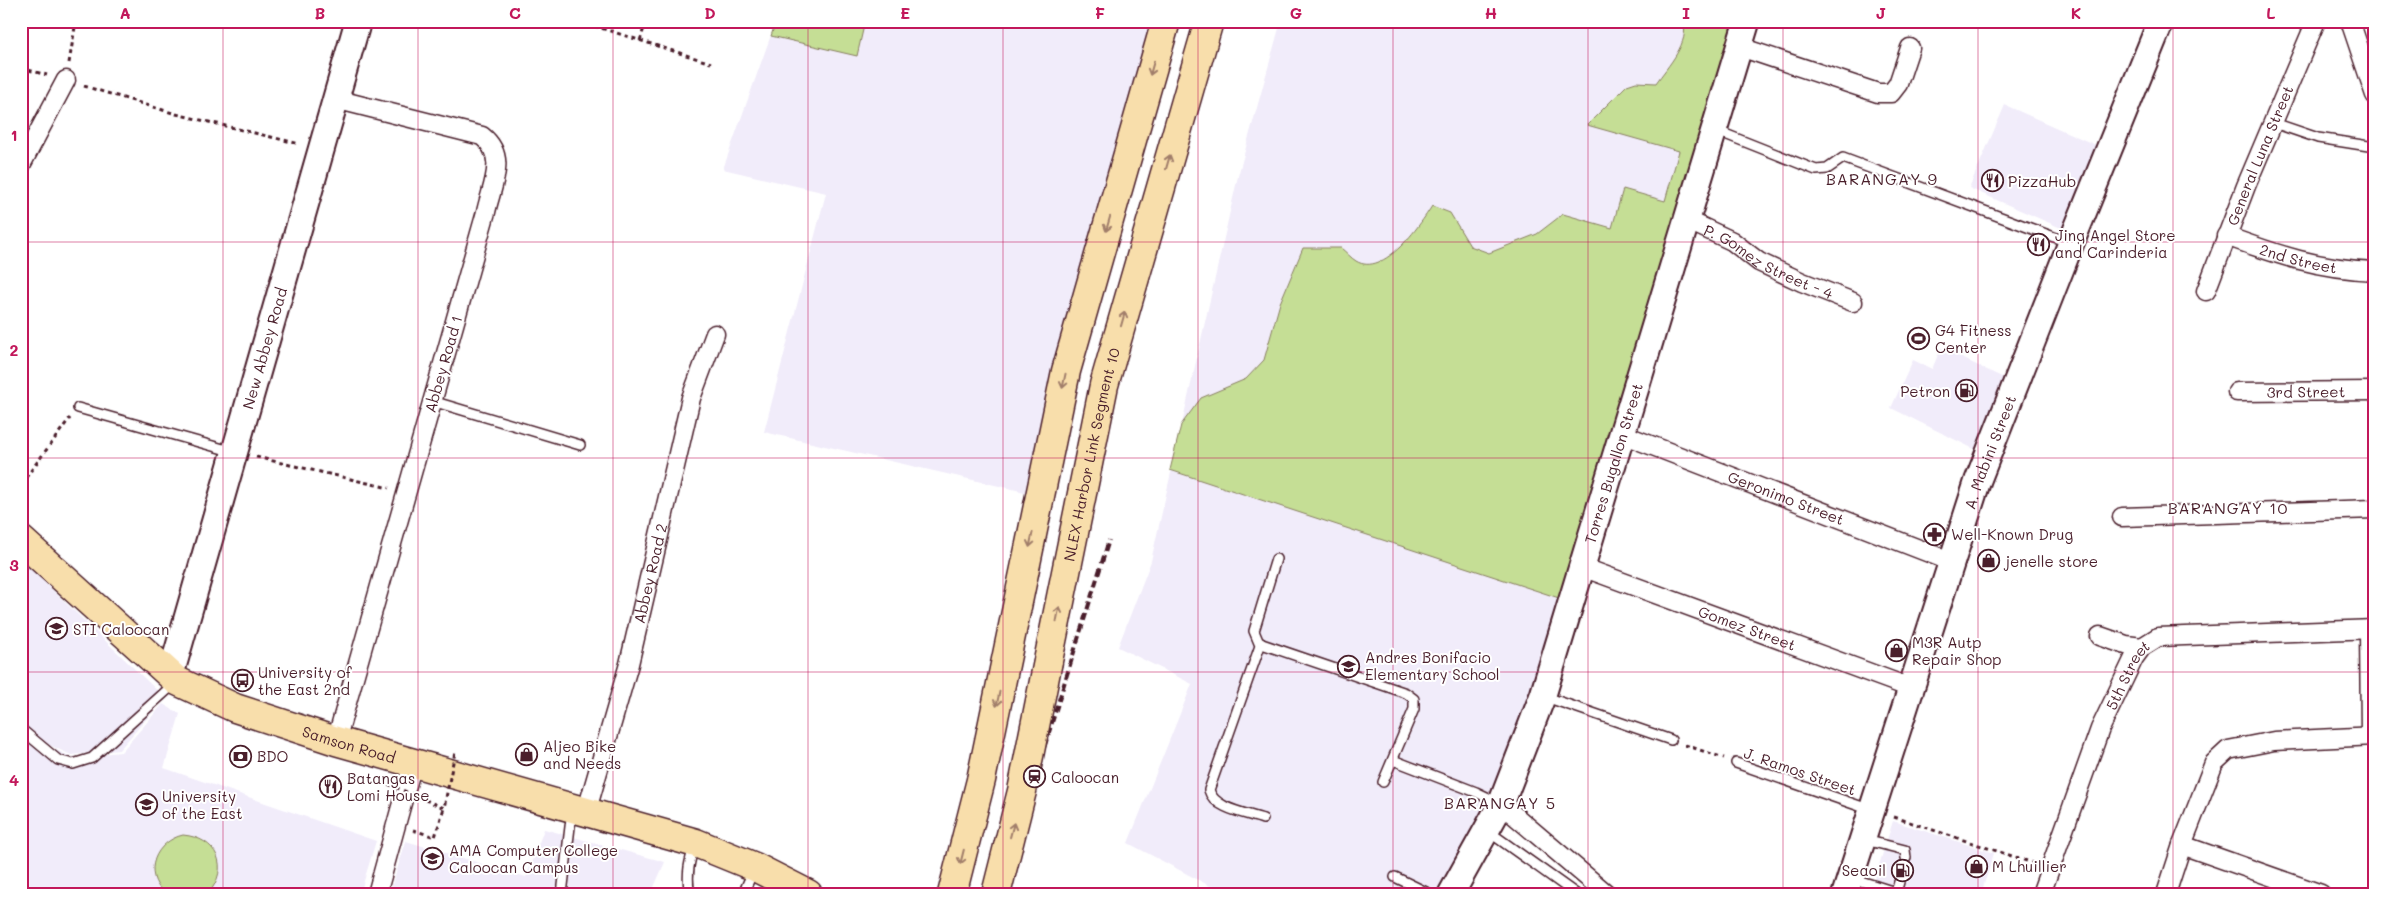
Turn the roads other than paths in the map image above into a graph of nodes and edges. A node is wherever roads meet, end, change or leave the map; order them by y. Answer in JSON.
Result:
{"nodes":[{"id":1,"x":358,"y":21,"type":"edge"},
{"id":2,"x":1166,"y":21,"type":"edge"},
{"id":3,"x":1209,"y":21,"type":"edge"},
{"id":4,"x":1747,"y":21,"type":"edge"},
{"id":5,"x":2162,"y":21,"type":"edge"},
{"id":6,"x":2316,"y":21,"type":"edge"},
{"id":7,"x":2350,"y":21,"type":"edge"},
{"id":8,"x":1740,"y":47,"type":"junction"},
{"id":9,"x":1910,"y":48,"type":"dead end"},
{"id":10,"x":66,"y":80,"type":"road end"},
{"id":11,"x":2375,"y":95,"type":"edge"},
{"id":12,"x":336,"y":99,"type":"junction"},
{"id":13,"x":2274,"y":123,"type":"junction"},
{"id":14,"x":1714,"y":130,"type":"junction"},
{"id":15,"x":2375,"y":148,"type":"edge"},
{"id":16,"x":21,"y":165,"type":"edge"},
{"id":17,"x":1687,"y":220,"type":"junction"},
{"id":18,"x":2226,"y":236,"type":"junction"},
{"id":19,"x":2071,"y":243,"type":"junction"},
{"id":20,"x":2375,"y":271,"type":"edge"},
{"id":21,"x":2206,"y":291,"type":"dead end"},
{"id":22,"x":1853,"y":302,"type":"dead end"},
{"id":23,"x":715,"y":334,"type":"dead end"},
{"id":24,"x":2375,"y":391,"type":"edge"},
{"id":25,"x":2237,"y":392,"type":"dead end"},
{"id":26,"x":432,"y":401,"type":"junction"},
{"id":27,"x":78,"y":408,"type":"road end"},
{"id":28,"x":1622,"y":434,"type":"junction"},
{"id":29,"x":580,"y":445,"type":"dead end"},
{"id":30,"x":235,"y":452,"type":"junction"},
{"id":31,"x":2375,"y":509,"type":"edge"},
{"id":32,"x":2122,"y":517,"type":"dead end"},
{"id":33,"x":21,"y":540,"type":"edge"},
{"id":34,"x":1276,"y":559,"type":"dead end"},
{"id":35,"x":1950,"y":561,"type":"junction"},
{"id":36,"x":1582,"y":567,"type":"junction"},
{"id":37,"x":2372,"y":629,"type":"edge"},
{"id":38,"x":2100,"y":636,"type":"dead end"},
{"id":39,"x":1261,"y":643,"type":"junction"},
{"id":40,"x":2142,"y":647,"type":"junction"},
{"id":41,"x":174,"y":678,"type":"junction"},
{"id":42,"x":1912,"y":688,"type":"junction"},
{"id":43,"x":1543,"y":695,"type":"junction"},
{"id":44,"x":21,"y":729,"type":"edge"},
{"id":45,"x":2373,"y":736,"type":"edge"},
{"id":46,"x":1670,"y":740,"type":"road end"},
{"id":47,"x":336,"y":741,"type":"junction"},
{"id":48,"x":1392,"y":760,"type":"junction"},
{"id":49,"x":1736,"y":762,"type":"road end"},
{"id":50,"x":413,"y":763,"type":"junction"},
{"id":51,"x":1383,"y":782,"type":"dead end"},
{"id":52,"x":1501,"y":804,"type":"junction"},
{"id":53,"x":579,"y":810,"type":"junction"},
{"id":54,"x":1874,"y":811,"type":"junction"},
{"id":55,"x":1263,"y":819,"type":"dead end"},
{"id":56,"x":1487,"y":830,"type":"junction"},
{"id":57,"x":1864,"y":840,"type":"junction"},
{"id":58,"x":696,"y":843,"type":"junction"},
{"id":59,"x":2182,"y":845,"type":"junction"},
{"id":60,"x":1906,"y":858,"type":"dead end"},
{"id":61,"x":755,"y":866,"type":"junction"},
{"id":62,"x":1395,"y":877,"type":"dead end"},
{"id":63,"x":1899,"y":882,"type":"dead end"},
{"id":64,"x":1848,"y":886,"type":"edge"},
{"id":65,"x":377,"y":894,"type":"edge"},
{"id":66,"x":562,"y":894,"type":"edge"},
{"id":67,"x":693,"y":894,"type":"edge"},
{"id":68,"x":743,"y":894,"type":"edge"},
{"id":69,"x":808,"y":894,"type":"edge"},
{"id":70,"x":952,"y":894,"type":"edge"},
{"id":71,"x":996,"y":894,"type":"edge"},
{"id":72,"x":1430,"y":894,"type":"edge"},
{"id":73,"x":1451,"y":894,"type":"edge"},
{"id":74,"x":1576,"y":894,"type":"edge"},
{"id":75,"x":1607,"y":894,"type":"edge"},
{"id":76,"x":2041,"y":894,"type":"edge"},
{"id":77,"x":2166,"y":894,"type":"edge"},
{"id":78,"x":2321,"y":894,"type":"edge"}],
"edges":[{"from":1,"to":12,"type":"street","name":"New Abbey Road"},
{"from":2,"to":70,"type":"highway","one_way":true},
{"from":71,"to":3,"type":"highway","name":"NLEX Harbor Link Segment 10","one_way":true,"bridge":true},
{"from":4,"to":8,"type":"street","name":"Torres Bugallon Street"},
{"from":5,"to":19,"type":"street","name":"A. Mabini Street"},
{"from":6,"to":13,"type":"street","name":"General Luna Street"},
{"from":7,"to":11,"type":"street"},
{"from":8,"to":9,"type":"street"},
{"from":8,"to":14,"type":"street","name":"Torres Bugallon Street"},
{"from":10,"to":16,"type":"street"},
{"from":12,"to":26,"type":"street","name":"Abbey Road 1"},
{"from":12,"to":30,"type":"street","name":"New Abbey Road"},
{"from":13,"to":15,"type":"lane"},
{"from":13,"to":18,"type":"street","name":"General Luna Street"},
{"from":14,"to":17,"type":"street","name":"Torres Bugallon Street"},
{"from":14,"to":19,"type":"lane"},
{"from":17,"to":22,"type":"street","name":"P. Gomez Street - 4"},
{"from":17,"to":28,"type":"street","name":"Torres Bugallon Street"},
{"from":18,"to":20,"type":"street","name":"2nd Street"},
{"from":18,"to":21,"type":"street","name":"General Luna Street"},
{"from":19,"to":35,"type":"street","name":"A. Mabini Street"},
{"from":23,"to":53,"type":"street","name":"Abbey Road 2"},
{"from":24,"to":25,"type":"street","name":"3rd Street"},
{"from":26,"to":29,"type":"lane"},
{"from":26,"to":47,"type":"street","name":"Abbey Road 1"},
{"from":27,"to":30,"type":"lane"},
{"from":28,"to":35,"type":"street","name":"Geronimo Street"},
{"from":28,"to":36,"type":"street","name":"Torres Bugallon Street"},
{"from":30,"to":41,"type":"street","name":"New Abbey Road"},
{"from":31,"to":32,"type":"street"},
{"from":33,"to":41,"type":"highway","name":"Samson Road"},
{"from":34,"to":39,"type":"lane"},
{"from":35,"to":42,"type":"street","name":"A. Mabini Street"},
{"from":36,"to":42,"type":"street","name":"Gomez Street"},
{"from":36,"to":43,"type":"street","name":"Torres Bugallon Street"},
{"from":37,"to":40,"type":"street","name":"5th Street"},
{"from":37,"to":45,"type":"street"},
{"from":38,"to":40,"type":"street"},
{"from":39,"to":48,"type":"lane"},
{"from":39,"to":55,"type":"lane"},
{"from":40,"to":76,"type":"street","name":"5th Street"},
{"from":41,"to":44,"type":"lane"},
{"from":41,"to":47,"type":"highway","name":"Samson Road"},
{"from":42,"to":54,"type":"street","name":"A. Mabini Street"},
{"from":43,"to":46,"type":"lane"},
{"from":43,"to":52,"type":"street","name":"Torres Bugallon Street"},
{"from":45,"to":59,"type":"street"},
{"from":47,"to":50,"type":"highway","name":"Samson Road"},
{"from":48,"to":51,"type":"lane"},
{"from":48,"to":52,"type":"lane"},
{"from":49,"to":54,"type":"lane","name":"J. Ramos Street"},
{"from":50,"to":53,"type":"highway","name":"Samson Road"},
{"from":50,"to":65,"type":"street"},
{"from":52,"to":56,"type":"street","name":"Torres Bugallon Street"},
{"from":52,"to":75,"type":"street"},
{"from":53,"to":58,"type":"highway","name":"Samson Road"},
{"from":53,"to":66,"type":"lane"},
{"from":54,"to":57,"type":"street","name":"A. Mabini Street"},
{"from":56,"to":73,"type":"street","name":"Torres Bugallon Street"},
{"from":56,"to":74,"type":"lane"},
{"from":57,"to":60,"type":"lane"},
{"from":57,"to":64,"type":"street","name":"A. Mabini Street"},
{"from":58,"to":61,"type":"highway","name":"Samson Road"},
{"from":58,"to":67,"type":"lane"},
{"from":59,"to":77,"type":"street"},
{"from":59,"to":78,"type":"street"},
{"from":61,"to":68,"type":"lane"},
{"from":61,"to":69,"type":"highway","name":"Samson Road"},
{"from":62,"to":72,"type":"lane"},
{"from":63,"to":64,"type":"lane"}]}
